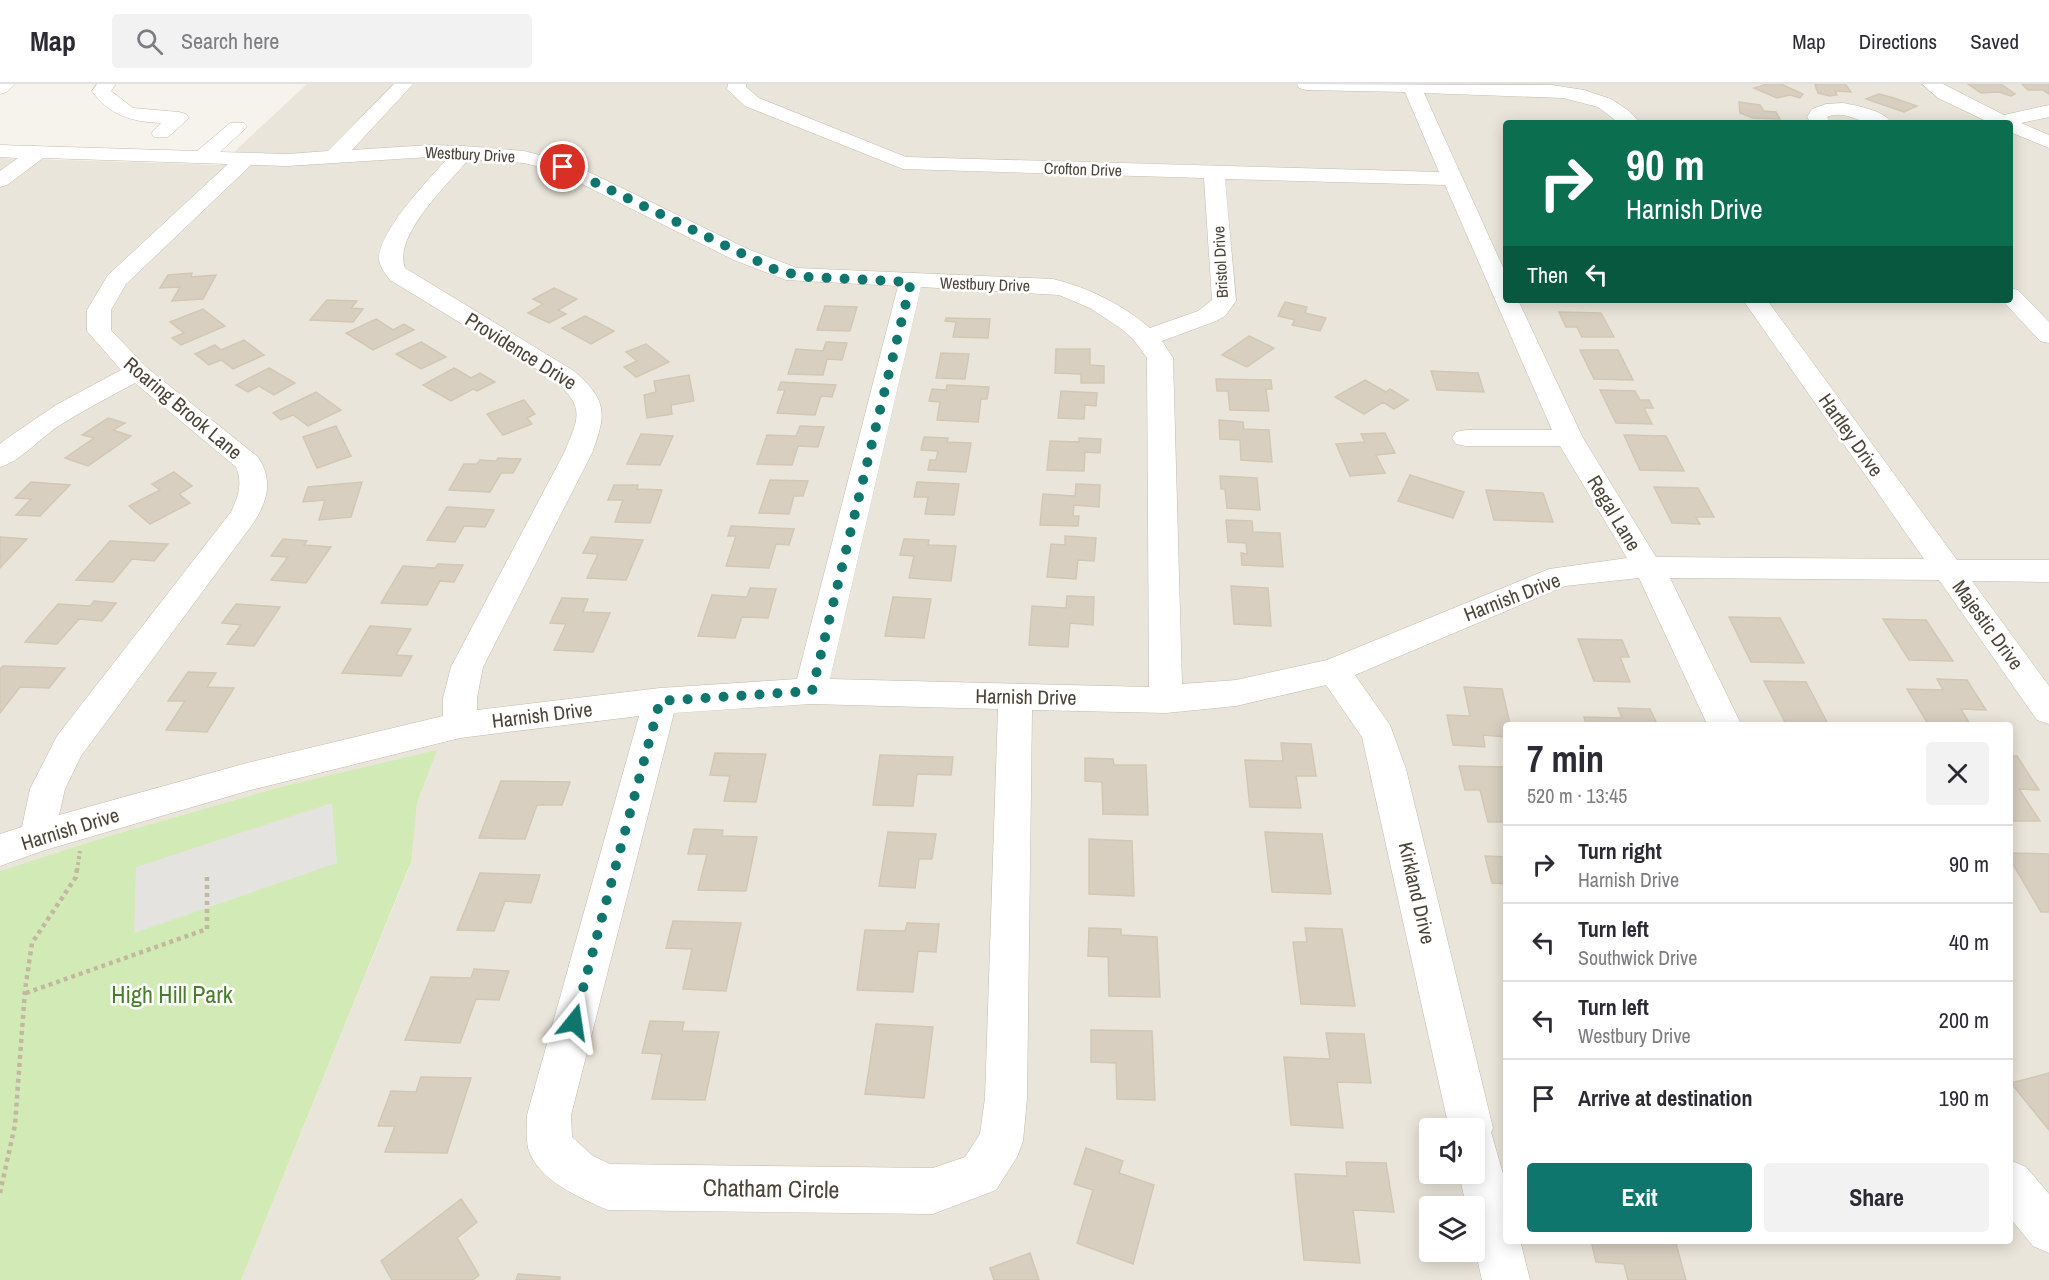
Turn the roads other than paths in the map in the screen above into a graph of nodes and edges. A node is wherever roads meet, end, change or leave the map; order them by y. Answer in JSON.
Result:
{"nodes":[{"id":1,"x":6,"y":84,"type":"edge"},
{"id":2,"x":107,"y":84,"type":"edge"},
{"id":3,"x":404,"y":84,"type":"edge"},
{"id":4,"x":737,"y":84,"type":"edge"},
{"id":5,"x":1306,"y":84,"type":"edge"},
{"id":6,"x":1931,"y":84,"type":"edge"},
{"id":7,"x":1412,"y":87,"type":"junction"},
{"id":8,"x":0,"y":88,"type":"edge"},
{"id":9,"x":2049,"y":111,"type":"edge"},
{"id":10,"x":1627,"y":120,"type":"edge"},
{"id":11,"x":1819,"y":120,"type":"edge"},
{"id":12,"x":1875,"y":120,"type":"edge"},
{"id":13,"x":1996,"y":120,"type":"edge"},
{"id":14,"x":2013,"y":120,"type":"edge"},
{"id":15,"x":237,"y":127,"type":"dead end"},
{"id":16,"x":2013,"y":127,"type":"edge"},
{"id":17,"x":161,"y":133,"type":"dead end"},
{"id":18,"x":2049,"y":142,"type":"edge"},
{"id":19,"x":0,"y":151,"type":"edge"},
{"id":20,"x":39,"y":152,"type":"junction"},
{"id":21,"x":464,"y":152,"type":"junction"},
{"id":22,"x":334,"y":157,"type":"junction"},
{"id":23,"x":202,"y":158,"type":"junction"},
{"id":24,"x":246,"y":159,"type":"junction"},
{"id":25,"x":1214,"y":174,"type":"junction"},
{"id":26,"x":1451,"y":180,"type":"junction"},
{"id":27,"x":0,"y":181,"type":"edge"},
{"id":28,"x":911,"y":282,"type":"junction"},
{"id":29,"x":1503,"y":293,"type":"edge"},
{"id":30,"x":2013,"y":299,"type":"edge"},
{"id":31,"x":1507,"y":303,"type":"edge"},
{"id":32,"x":1757,"y":303,"type":"edge"},
{"id":33,"x":2049,"y":336,"type":"edge"},
{"id":34,"x":1147,"y":338,"type":"junction"},
{"id":35,"x":137,"y":372,"type":"junction"},
{"id":36,"x":1466,"y":438,"type":"dead end"},
{"id":37,"x":1569,"y":438,"type":"junction"},
{"id":38,"x":0,"y":458,"type":"edge"},
{"id":39,"x":1646,"y":567,"type":"junction"},
{"id":40,"x":1947,"y":569,"type":"junction"},
{"id":41,"x":2049,"y":571,"type":"edge"},
{"id":42,"x":1333,"y":671,"type":"junction"},
{"id":43,"x":812,"y":691,"type":"junction"},
{"id":44,"x":1015,"y":697,"type":"junction"},
{"id":45,"x":1166,"y":700,"type":"junction"},
{"id":46,"x":660,"y":701,"type":"junction"},
{"id":47,"x":2049,"y":711,"type":"edge"},
{"id":48,"x":1723,"y":722,"type":"edge"},
{"id":49,"x":460,"y":725,"type":"junction"},
{"id":50,"x":40,"y":836,"type":"junction"},
{"id":51,"x":0,"y":850,"type":"edge"},
{"id":52,"x":1469,"y":1118,"type":"edge"},
{"id":53,"x":1484,"y":1184,"type":"edge"},
{"id":54,"x":2013,"y":1187,"type":"edge"},
{"id":55,"x":2049,"y":1230,"type":"edge"},
{"id":56,"x":1506,"y":1280,"type":"edge"}],
"edges":[{"from":1,"to":8,"type":"street"},
{"from":2,"to":17,"type":"street"},
{"from":3,"to":22,"type":"street"},
{"from":4,"to":25,"type":"street","name":"Crofton Drive"},
{"from":5,"to":7,"type":"street"},
{"from":6,"to":13,"type":"street"},
{"from":7,"to":10,"type":"street"},
{"from":7,"to":26,"type":"street","name":"Regal Lane"},
{"from":9,"to":14,"type":"street"},
{"from":11,"to":12,"type":"street"},
{"from":15,"to":23,"type":"street"},
{"from":16,"to":18,"type":"street"},
{"from":19,"to":20,"type":"street","name":"Westbury Drive"},
{"from":20,"to":23,"type":"street","name":"Westbury Drive"},
{"from":20,"to":27,"type":"street"},
{"from":21,"to":22,"type":"street","name":"Westbury Drive"},
{"from":21,"to":28,"type":"street","name":"Westbury Drive"},
{"from":21,"to":49,"type":"street","name":"Providence Drive"},
{"from":22,"to":24,"type":"street","name":"Westbury Drive"},
{"from":23,"to":24,"type":"street","name":"Westbury Drive"},
{"from":24,"to":35,"type":"street","name":"Roaring Brook Lane"},
{"from":25,"to":26,"type":"street","name":"Crofton Drive"},
{"from":25,"to":34,"type":"street","name":"Bristol Drive"},
{"from":26,"to":29,"type":"street","name":"Regal Lane"},
{"from":28,"to":34,"type":"street","name":"Westbury Drive"},
{"from":28,"to":43,"type":"street"},
{"from":30,"to":33,"type":"street"},
{"from":31,"to":37,"type":"street","name":"Regal Lane"},
{"from":32,"to":40,"type":"street","name":"Hartley Drive"},
{"from":34,"to":45,"type":"street","name":"Westbury Drive"},
{"from":35,"to":38,"type":"street"},
{"from":35,"to":50,"type":"street","name":"Roaring Brook Lane"},
{"from":36,"to":37,"type":"street"},
{"from":37,"to":39,"type":"street","name":"Regal Lane"},
{"from":39,"to":40,"type":"street","name":"Harnish Drive"},
{"from":39,"to":42,"type":"street","name":"Harnish Drive"},
{"from":39,"to":48,"type":"street","name":"Regal Lane"},
{"from":40,"to":41,"type":"street","name":"Harnish Drive"},
{"from":40,"to":47,"type":"street","name":"Majestic Drive"},
{"from":42,"to":45,"type":"street","name":"Harnish Drive"},
{"from":42,"to":52,"type":"street","name":"Kirkland Drive"},
{"from":43,"to":44,"type":"street","name":"Harnish Drive"},
{"from":43,"to":46,"type":"street","name":"Harnish Drive"},
{"from":44,"to":45,"type":"street","name":"Harnish Drive"},
{"from":44,"to":46,"type":"street","name":"Chatham Circle"},
{"from":46,"to":49,"type":"street","name":"Harnish Drive"},
{"from":49,"to":50,"type":"street","name":"Harnish Drive"},
{"from":50,"to":51,"type":"street","name":"Harnish Drive"},
{"from":53,"to":56,"type":"street"},
{"from":54,"to":55,"type":"street"}]}
